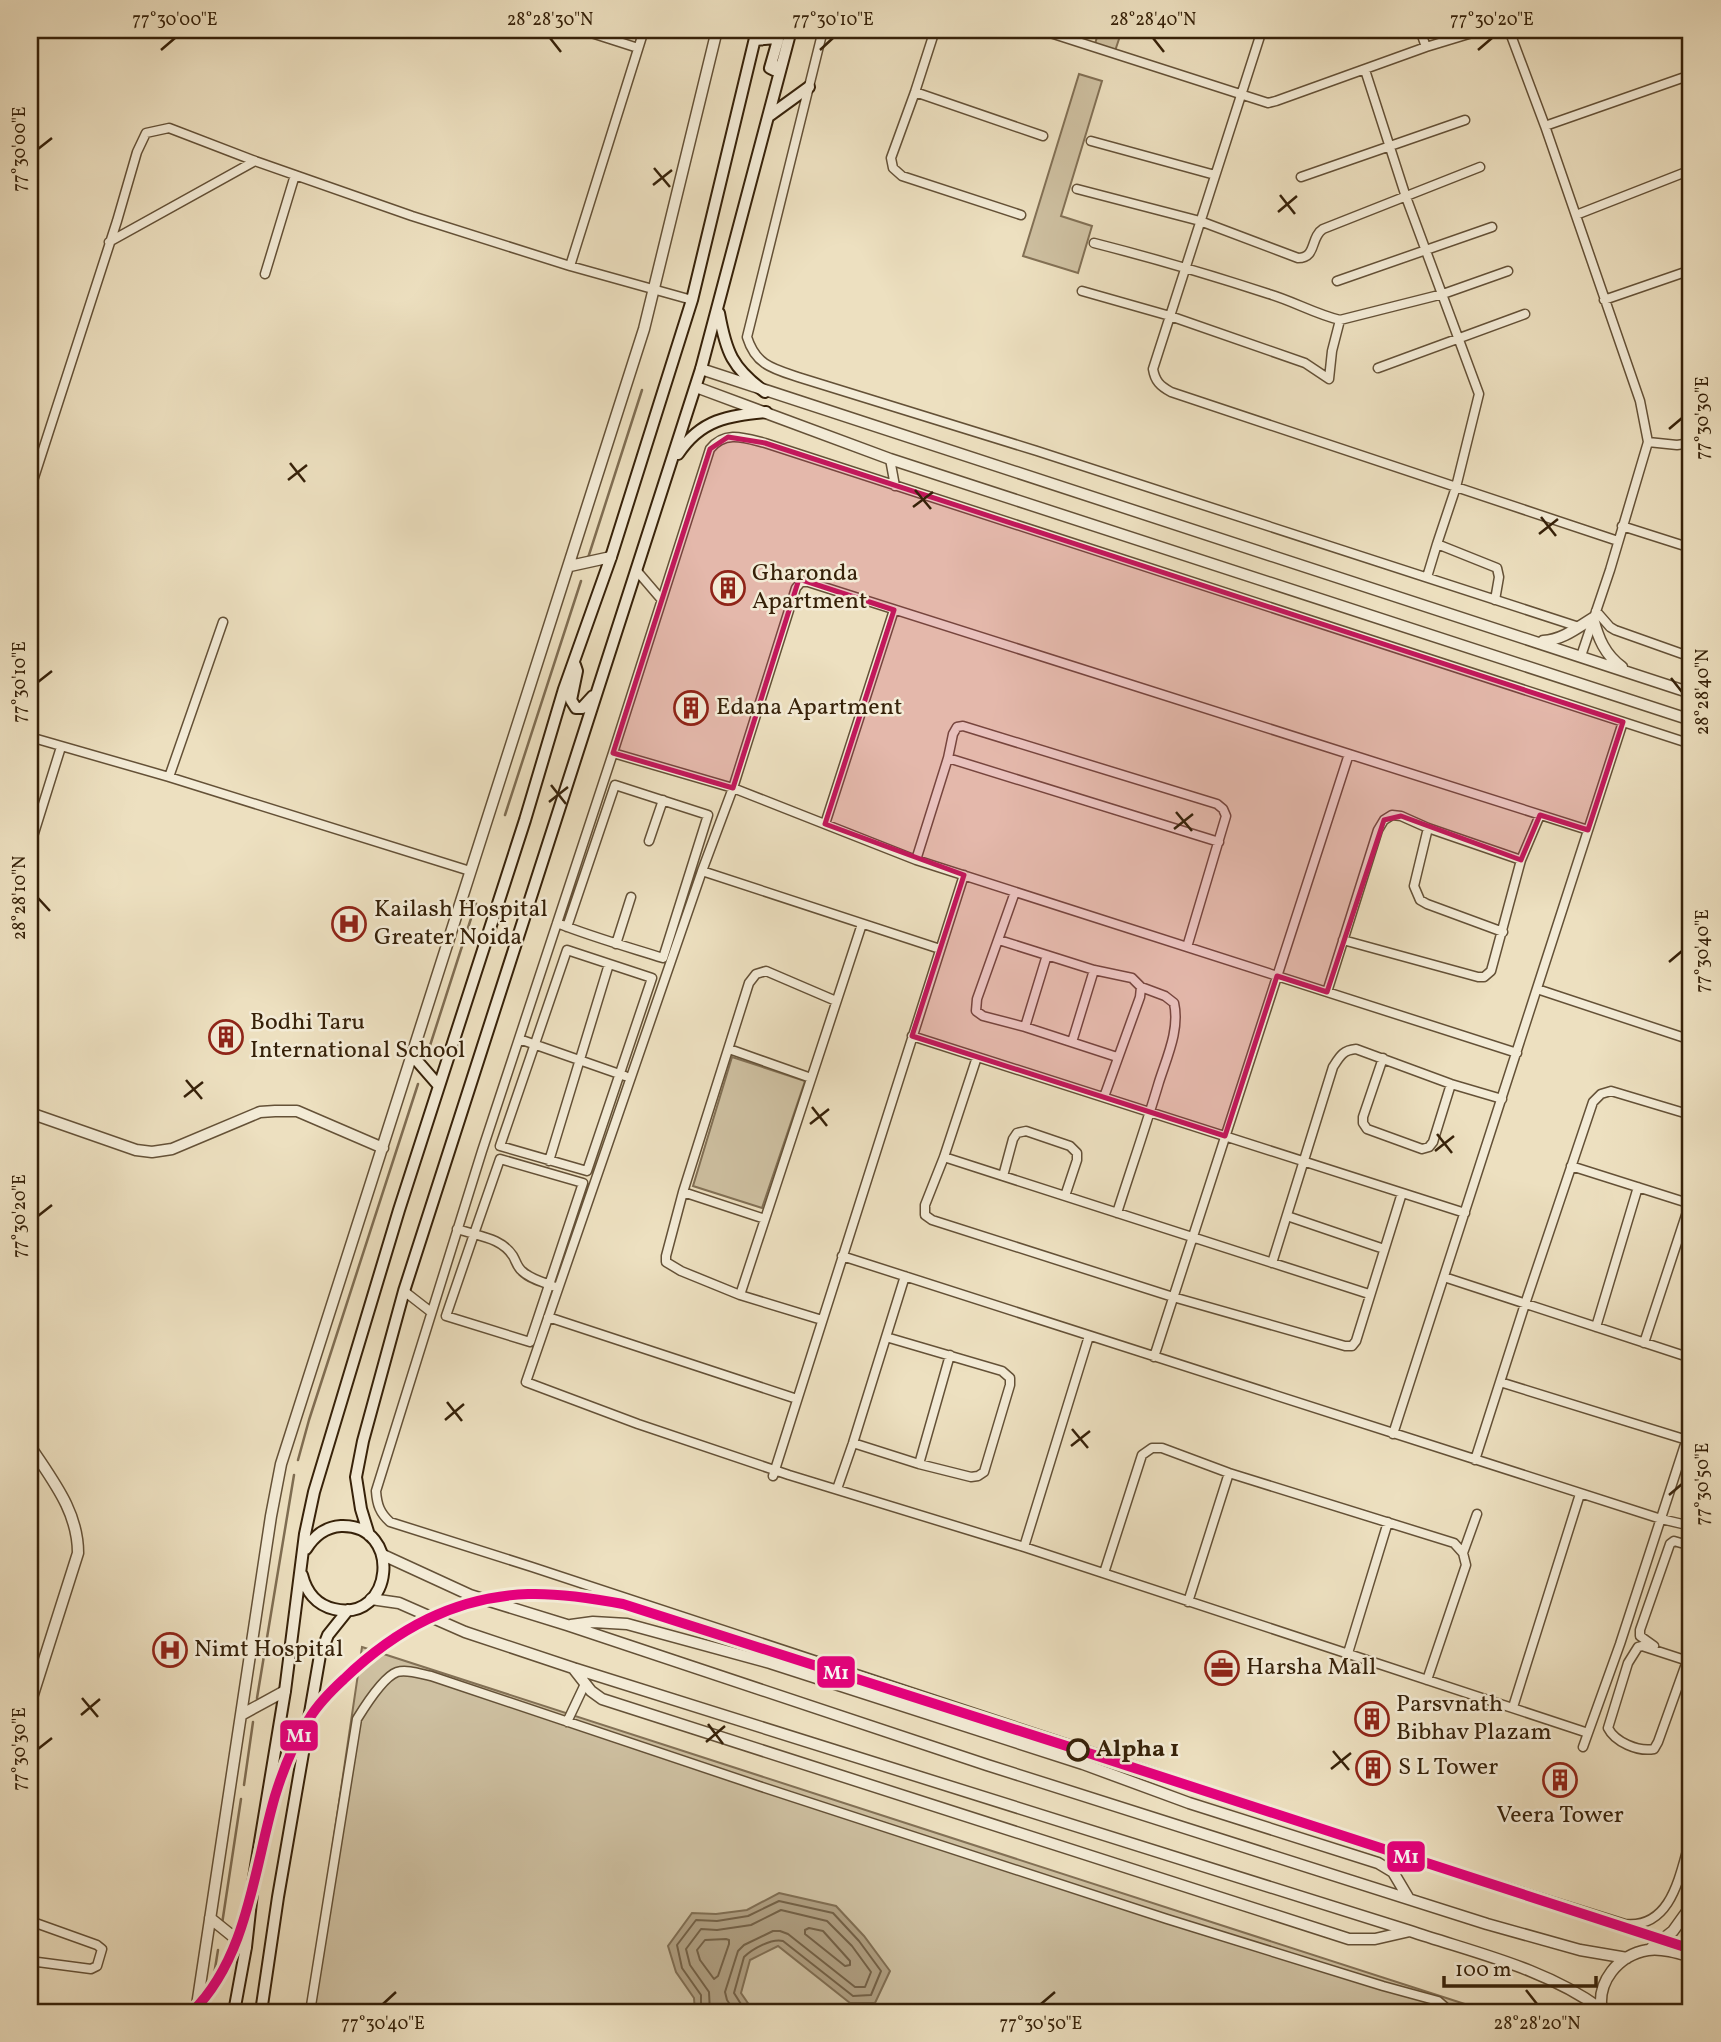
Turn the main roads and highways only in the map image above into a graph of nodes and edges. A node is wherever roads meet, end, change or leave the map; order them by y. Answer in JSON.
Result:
{"nodes":[{"id":1,"x":791,"y":30,"type":"edge"},
{"id":2,"x":756,"y":35,"type":"edge"},
{"id":3,"x":782,"y":64,"type":"junction"},
{"id":4,"x":808,"y":87,"type":"road end"},
{"id":5,"x":769,"y":116,"type":"junction"},
{"id":6,"x":718,"y":307,"type":"junction"},
{"id":7,"x":765,"y":391,"type":"road end"},
{"id":8,"x":766,"y":412,"type":"road end"},
{"id":9,"x":671,"y":466,"type":"junction"},
{"id":10,"x":574,"y":661,"type":"junction"},
{"id":11,"x":597,"y":691,"type":"junction"},
{"id":12,"x":412,"y":1055,"type":"road end"},
{"id":13,"x":439,"y":1086,"type":"junction"},
{"id":14,"x":369,"y":1535,"type":"junction"},
{"id":15,"x":304,"y":1552,"type":"junction"},
{"id":16,"x":301,"y":1573,"type":"junction"},
{"id":17,"x":348,"y":1610,"type":"junction"},
{"id":18,"x":233,"y":2012,"type":"edge"},
{"id":19,"x":261,"y":2012,"type":"edge"}],
"edges":[{"from":1,"to":3,"type":"main road"},
{"from":2,"to":3,"type":"main road"},
{"from":2,"to":10,"type":"main road"},
{"from":3,"to":5,"type":"main road"},
{"from":4,"to":5,"type":"main road"},
{"from":5,"to":6,"type":"main road"},
{"from":6,"to":7,"type":"main road"},
{"from":6,"to":9,"type":"main road"},
{"from":8,"to":9,"type":"main road"},
{"from":9,"to":11,"type":"main road"},
{"from":10,"to":11,"type":"main road"},
{"from":10,"to":13,"type":"main road"},
{"from":11,"to":14,"type":"main road"},
{"from":12,"to":13,"type":"main road"},
{"from":13,"to":15,"type":"main road"},
{"from":14,"to":15,"type":"main road"},
{"from":14,"to":17,"type":"main road"},
{"from":15,"to":16,"type":"main road"},
{"from":16,"to":17,"type":"main road"},
{"from":16,"to":18,"type":"main road"},
{"from":17,"to":19,"type":"main road"}]}
